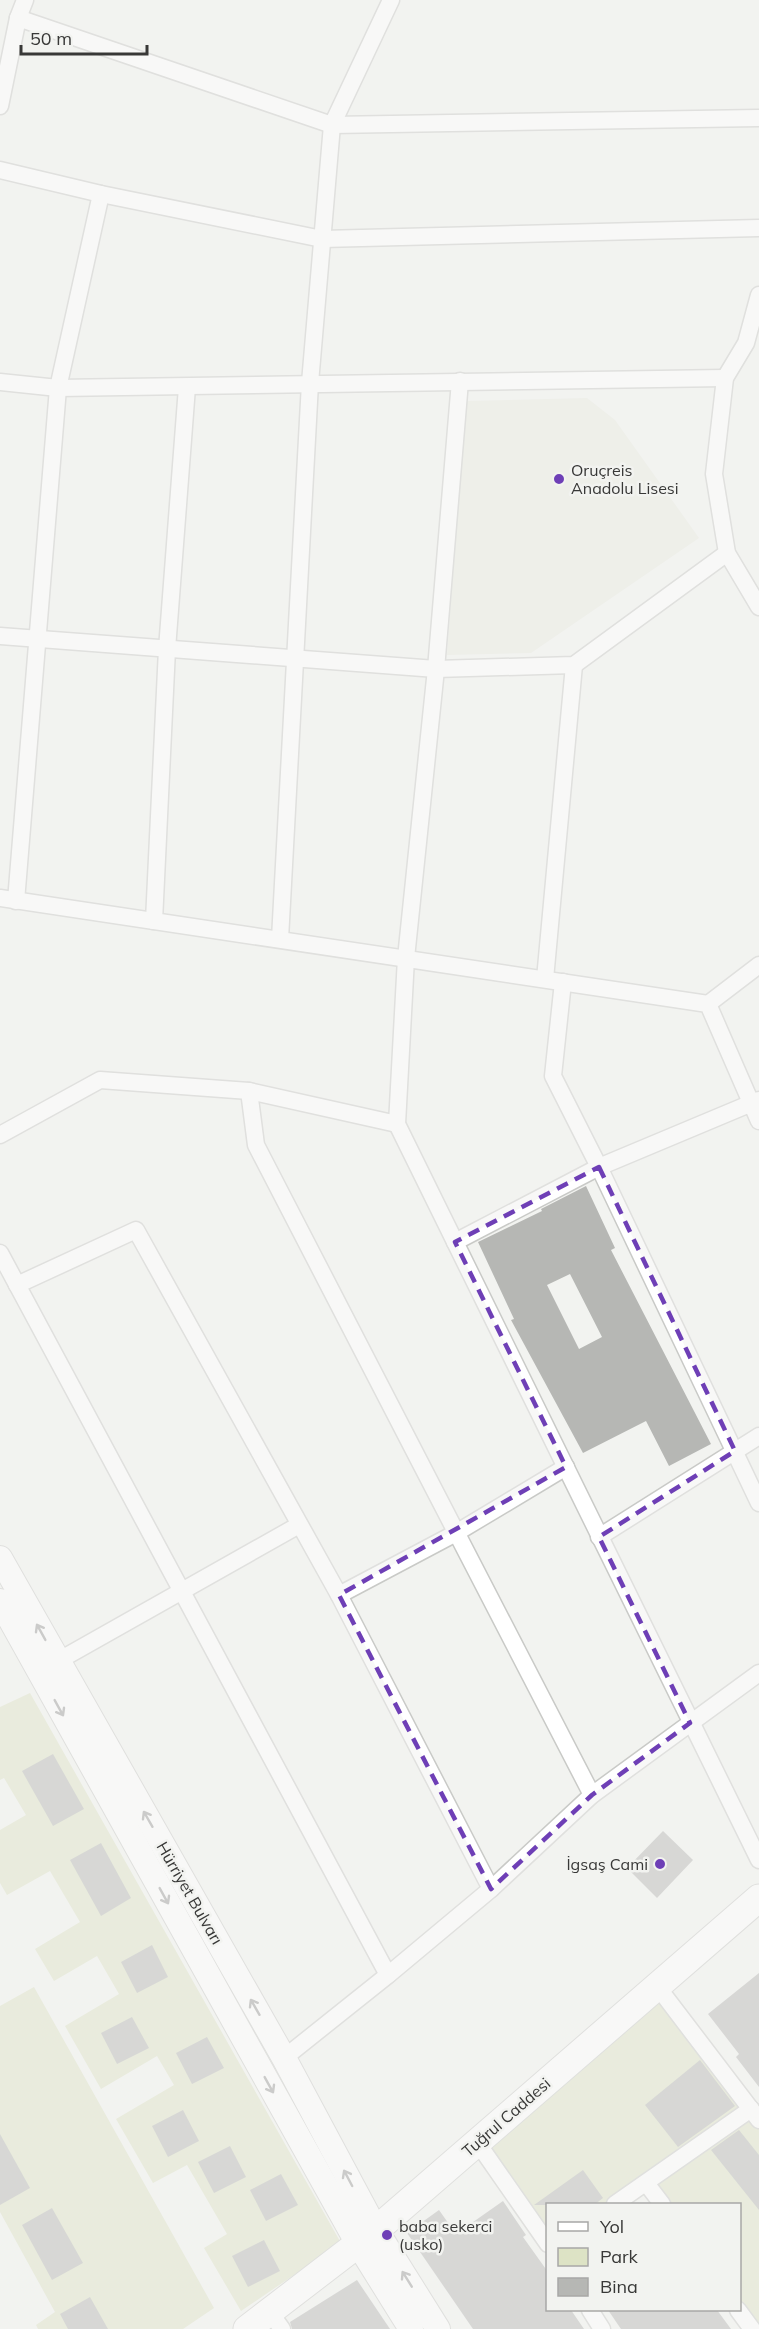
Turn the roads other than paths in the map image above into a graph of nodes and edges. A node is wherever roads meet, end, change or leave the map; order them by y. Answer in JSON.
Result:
{"nodes":[{"id":1,"x":25,"y":0,"type":"edge"},
{"id":2,"x":390,"y":0,"type":"edge"},
{"id":3,"x":18,"y":18,"type":"junction"},
{"id":4,"x":0,"y":106,"type":"edge"},
{"id":5,"x":759,"y":118,"type":"edge"},
{"id":6,"x":332,"y":125,"type":"junction"},
{"id":7,"x":0,"y":170,"type":"edge"},
{"id":8,"x":101,"y":194,"type":"junction"},
{"id":9,"x":759,"y":228,"type":"edge"},
{"id":10,"x":322,"y":239,"type":"junction"},
{"id":11,"x":759,"y":295,"type":"edge"},
{"id":12,"x":752,"y":345,"type":"edge"},
{"id":13,"x":725,"y":378,"type":"junction"},
{"id":14,"x":460,"y":381,"type":"junction"},
{"id":15,"x":0,"y":382,"type":"edge"},
{"id":16,"x":310,"y":383,"type":"junction"},
{"id":17,"x":187,"y":387,"type":"junction"},
{"id":18,"x":58,"y":388,"type":"junction"},
{"id":19,"x":727,"y":553,"type":"junction"},
{"id":20,"x":759,"y":607,"type":"edge"},
{"id":21,"x":0,"y":636,"type":"edge"},
{"id":22,"x":38,"y":639,"type":"junction"},
{"id":23,"x":167,"y":649,"type":"junction"},
{"id":24,"x":295,"y":659,"type":"junction"},
{"id":25,"x":574,"y":665,"type":"junction"},
{"id":26,"x":436,"y":669,"type":"junction"},
{"id":27,"x":8,"y":900,"type":"edge"},
{"id":28,"x":154,"y":921,"type":"junction"},
{"id":29,"x":280,"y":939,"type":"junction"},
{"id":30,"x":406,"y":958,"type":"junction"},
{"id":31,"x":759,"y":965,"type":"edge"},
{"id":32,"x":545,"y":979,"type":"junction"},
{"id":33,"x":563,"y":982,"type":"junction"},
{"id":34,"x":708,"y":1004,"type":"junction"},
{"id":35,"x":249,"y":1091,"type":"junction"},
{"id":36,"x":755,"y":1102,"type":"edge"},
{"id":37,"x":759,"y":1121,"type":"edge"},
{"id":38,"x":397,"y":1124,"type":"junction"},
{"id":39,"x":0,"y":1135,"type":"edge"},
{"id":40,"x":599,"y":1167,"type":"junction"},
{"id":41,"x":455,"y":1242,"type":"junction"},
{"id":42,"x":0,"y":1253,"type":"edge"},
{"id":43,"x":17,"y":1285,"type":"junction"},
{"id":44,"x":759,"y":1436,"type":"edge"},
{"id":45,"x":735,"y":1451,"type":"junction"},
{"id":46,"x":566,"y":1467,"type":"junction"},
{"id":47,"x":759,"y":1503,"type":"edge"},
{"id":48,"x":298,"y":1525,"type":"junction"},
{"id":49,"x":456,"y":1533,"type":"junction"},
{"id":50,"x":599,"y":1537,"type":"junction"},
{"id":51,"x":0,"y":1558,"type":"edge"},
{"id":52,"x":181,"y":1590,"type":"junction"},
{"id":53,"x":339,"y":1595,"type":"junction"},
{"id":54,"x":0,"y":1601,"type":"edge"},
{"id":55,"x":48,"y":1667,"type":"junction"},
{"id":56,"x":759,"y":1673,"type":"edge"},
{"id":57,"x":690,"y":1723,"type":"junction"},
{"id":58,"x":592,"y":1795,"type":"junction"},
{"id":59,"x":759,"y":1860,"type":"edge"},
{"id":60,"x":491,"y":1889,"type":"junction"},
{"id":61,"x":756,"y":1907,"type":"edge"},
{"id":62,"x":388,"y":1975,"type":"junction"},
{"id":63,"x":657,"y":1986,"type":"junction"},
{"id":64,"x":284,"y":2058,"type":"junction"},
{"id":65,"x":755,"y":2114,"type":"edge"},
{"id":66,"x":477,"y":2142,"type":"junction"},
{"id":67,"x":646,"y":2183,"type":"junction"},
{"id":68,"x":618,"y":2203,"type":"edge"},
{"id":69,"x":661,"y":2203,"type":"edge"},
{"id":70,"x":367,"y":2237,"type":"junction"},
{"id":71,"x":546,"y":2241,"type":"edge"},
{"id":72,"x":591,"y":2311,"type":"edge"},
{"id":73,"x":739,"y":2311,"type":"edge"},
{"id":74,"x":276,"y":2320,"type":"edge"},
{"id":75,"x":248,"y":2329,"type":"edge"},
{"id":76,"x":411,"y":2329,"type":"edge"},
{"id":77,"x":438,"y":2329,"type":"edge"},
{"id":78,"x":602,"y":2329,"type":"edge"},
{"id":79,"x":752,"y":2329,"type":"edge"}],
"edges":[{"from":1,"to":3,"type":"street"},
{"from":2,"to":6,"type":"street"},
{"from":3,"to":4,"type":"street"},
{"from":3,"to":6,"type":"street"},
{"from":5,"to":6,"type":"street"},
{"from":6,"to":10,"type":"street"},
{"from":7,"to":8,"type":"street"},
{"from":8,"to":10,"type":"street"},
{"from":8,"to":18,"type":"street"},
{"from":9,"to":10,"type":"street"},
{"from":10,"to":16,"type":"street"},
{"from":11,"to":12,"type":"street"},
{"from":12,"to":13,"type":"street"},
{"from":13,"to":14,"type":"street"},
{"from":13,"to":19,"type":"street"},
{"from":14,"to":16,"type":"street"},
{"from":14,"to":26,"type":"street"},
{"from":15,"to":18,"type":"street"},
{"from":16,"to":17,"type":"street"},
{"from":16,"to":24,"type":"street"},
{"from":17,"to":18,"type":"street"},
{"from":17,"to":23,"type":"street"},
{"from":18,"to":22,"type":"street"},
{"from":19,"to":20,"type":"street"},
{"from":19,"to":25,"type":"street"},
{"from":21,"to":22,"type":"street"},
{"from":22,"to":23,"type":"street"},
{"from":22,"to":27,"type":"street"},
{"from":23,"to":24,"type":"street"},
{"from":23,"to":28,"type":"street"},
{"from":24,"to":26,"type":"street"},
{"from":24,"to":29,"type":"street"},
{"from":25,"to":26,"type":"street"},
{"from":25,"to":32,"type":"street"},
{"from":26,"to":30,"type":"street"},
{"from":27,"to":28,"type":"street"},
{"from":28,"to":29,"type":"street"},
{"from":29,"to":30,"type":"street"},
{"from":30,"to":32,"type":"street"},
{"from":30,"to":38,"type":"street"},
{"from":31,"to":34,"type":"street"},
{"from":32,"to":33,"type":"street"},
{"from":33,"to":34,"type":"street"},
{"from":33,"to":40,"type":"street"},
{"from":34,"to":36,"type":"street"},
{"from":35,"to":38,"type":"street"},
{"from":35,"to":39,"type":"street"},
{"from":35,"to":49,"type":"street"},
{"from":36,"to":37,"type":"street"},
{"from":36,"to":40,"type":"street"},
{"from":38,"to":41,"type":"street"},
{"from":40,"to":41,"type":"street"},
{"from":40,"to":45,"type":"street"},
{"from":41,"to":46,"type":"street"},
{"from":42,"to":43,"type":"street"},
{"from":43,"to":48,"type":"street"},
{"from":43,"to":52,"type":"street"},
{"from":44,"to":45,"type":"street"},
{"from":45,"to":47,"type":"street"},
{"from":45,"to":50,"type":"street"},
{"from":46,"to":49,"type":"street"},
{"from":46,"to":50,"type":"street"},
{"from":48,"to":52,"type":"street"},
{"from":48,"to":53,"type":"street"},
{"from":49,"to":53,"type":"street"},
{"from":49,"to":58,"type":"street"},
{"from":50,"to":57,"type":"street"},
{"from":55,"to":51,"type":"main road","name":"Hürriyet Bulvarı","one_way":true},
{"from":52,"to":55,"type":"street"},
{"from":52,"to":62,"type":"street"},
{"from":53,"to":60,"type":"street"},
{"from":54,"to":55,"type":"main road","name":"Hürriyet Bulvarı"},
{"from":64,"to":55,"type":"main road","name":"Hürriyet Bulvarı","one_way":true},
{"from":55,"to":70,"type":"main road","name":"Hürriyet Bulvarı","one_way":true},
{"from":56,"to":57,"type":"street"},
{"from":57,"to":58,"type":"street"},
{"from":57,"to":59,"type":"street"},
{"from":58,"to":60,"type":"street"},
{"from":60,"to":62,"type":"street"},
{"from":61,"to":63,"type":"main road","name":"Tuğrul Caddesi"},
{"from":62,"to":64,"type":"street"},
{"from":63,"to":65,"type":"street"},
{"from":63,"to":66,"type":"main road","name":"Tuğrul Caddesi"},
{"from":70,"to":64,"type":"main road","name":"Hürriyet Bulvarı","one_way":true},
{"from":65,"to":67,"type":"street"},
{"from":66,"to":70,"type":"main road","name":"Tuğrul Caddesi"},
{"from":66,"to":71,"type":"street"},
{"from":67,"to":68,"type":"street"},
{"from":67,"to":69,"type":"street"},
{"from":70,"to":74,"type":"main road","name":"Tuğrul Caddesi"},
{"from":70,"to":76,"type":"main road"},
{"from":77,"to":70,"type":"main road","one_way":true},
{"from":72,"to":78,"type":"street"},
{"from":73,"to":79,"type":"street"},
{"from":74,"to":75,"type":"main road","name":"Tuğrul Caddesi"}]}
